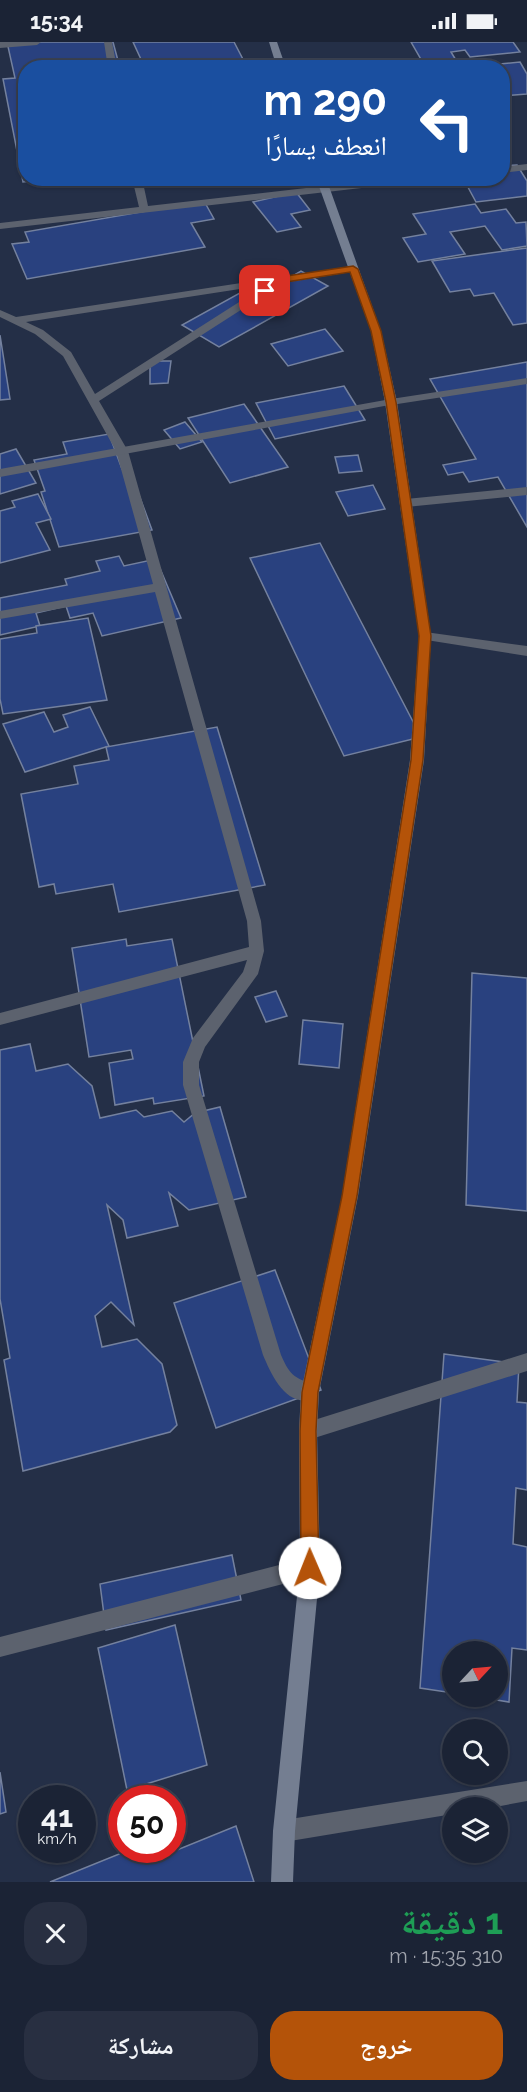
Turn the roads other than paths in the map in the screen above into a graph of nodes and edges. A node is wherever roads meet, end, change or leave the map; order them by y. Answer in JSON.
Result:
{"nodes":[{"id":1,"x":37,"y":42,"type":"edge"},
{"id":2,"x":108,"y":42,"type":"edge"},
{"id":3,"x":273,"y":42,"type":"edge"},
{"id":4,"x":0,"y":45,"type":"edge"},
{"id":5,"x":111,"y":60,"type":"edge"},
{"id":6,"x":279,"y":60,"type":"edge"},
{"id":7,"x":527,"y":167,"type":"edge"},
{"id":8,"x":510,"y":169,"type":"edge"},
{"id":9,"x":139,"y":186,"type":"edge"},
{"id":10,"x":309,"y":186,"type":"edge"},
{"id":11,"x":324,"y":186,"type":"edge"},
{"id":12,"x":144,"y":210,"type":"junction"},
{"id":13,"x":0,"y":226,"type":"edge"},
{"id":14,"x":353,"y":269,"type":"junction"},
{"id":15,"x":283,"y":279,"type":"junction"},
{"id":16,"x":0,"y":313,"type":"edge"},
{"id":17,"x":15,"y":320,"type":"junction"},
{"id":18,"x":527,"y":381,"type":"edge"},
{"id":19,"x":93,"y":400,"type":"junction"},
{"id":20,"x":391,"y":402,"type":"junction"},
{"id":21,"x":122,"y":451,"type":"junction"},
{"id":22,"x":0,"y":473,"type":"edge"},
{"id":23,"x":527,"y":491,"type":"edge"},
{"id":24,"x":406,"y":504,"type":"junction"},
{"id":25,"x":160,"y":587,"type":"junction"},
{"id":26,"x":0,"y":615,"type":"edge"},
{"id":27,"x":425,"y":636,"type":"junction"},
{"id":28,"x":527,"y":651,"type":"edge"},
{"id":29,"x":257,"y":951,"type":"junction"},
{"id":30,"x":0,"y":1019,"type":"edge"},
{"id":31,"x":527,"y":1362,"type":"edge"},
{"id":32,"x":310,"y":1392,"type":"junction"},
{"id":33,"x":308,"y":1431,"type":"junction"},
{"id":34,"x":310,"y":1568,"type":"junction"},
{"id":35,"x":0,"y":1647,"type":"edge"},
{"id":36,"x":527,"y":1791,"type":"edge"},
{"id":37,"x":284,"y":1831,"type":"junction"},
{"id":38,"x":282,"y":1882,"type":"edge"}],
"edges":[{"from":1,"to":4,"type":"street"},
{"from":2,"to":5,"type":"street"},
{"from":3,"to":6,"type":"main road"},
{"from":7,"to":8,"type":"street"},
{"from":9,"to":12,"type":"street"},
{"from":10,"to":12,"type":"street"},
{"from":11,"to":14,"type":"main road"},
{"from":12,"to":13,"type":"street"},
{"from":14,"to":15,"type":"street"},
{"from":14,"to":20,"type":"main road"},
{"from":15,"to":17,"type":"street"},
{"from":15,"to":19,"type":"street"},
{"from":16,"to":17,"type":"street"},
{"from":17,"to":19,"type":"street"},
{"from":18,"to":20,"type":"street"},
{"from":19,"to":21,"type":"street"},
{"from":20,"to":21,"type":"street"},
{"from":20,"to":24,"type":"main road"},
{"from":21,"to":22,"type":"street"},
{"from":21,"to":25,"type":"street"},
{"from":23,"to":24,"type":"street"},
{"from":24,"to":27,"type":"main road"},
{"from":25,"to":26,"type":"street"},
{"from":25,"to":29,"type":"street"},
{"from":27,"to":28,"type":"street"},
{"from":27,"to":32,"type":"main road"},
{"from":29,"to":30,"type":"street"},
{"from":29,"to":32,"type":"street"},
{"from":31,"to":33,"type":"street"},
{"from":32,"to":33,"type":"main road"},
{"from":33,"to":34,"type":"main road"},
{"from":34,"to":35,"type":"street"},
{"from":34,"to":37,"type":"main road"},
{"from":36,"to":37,"type":"street"},
{"from":37,"to":38,"type":"main road"}]}
